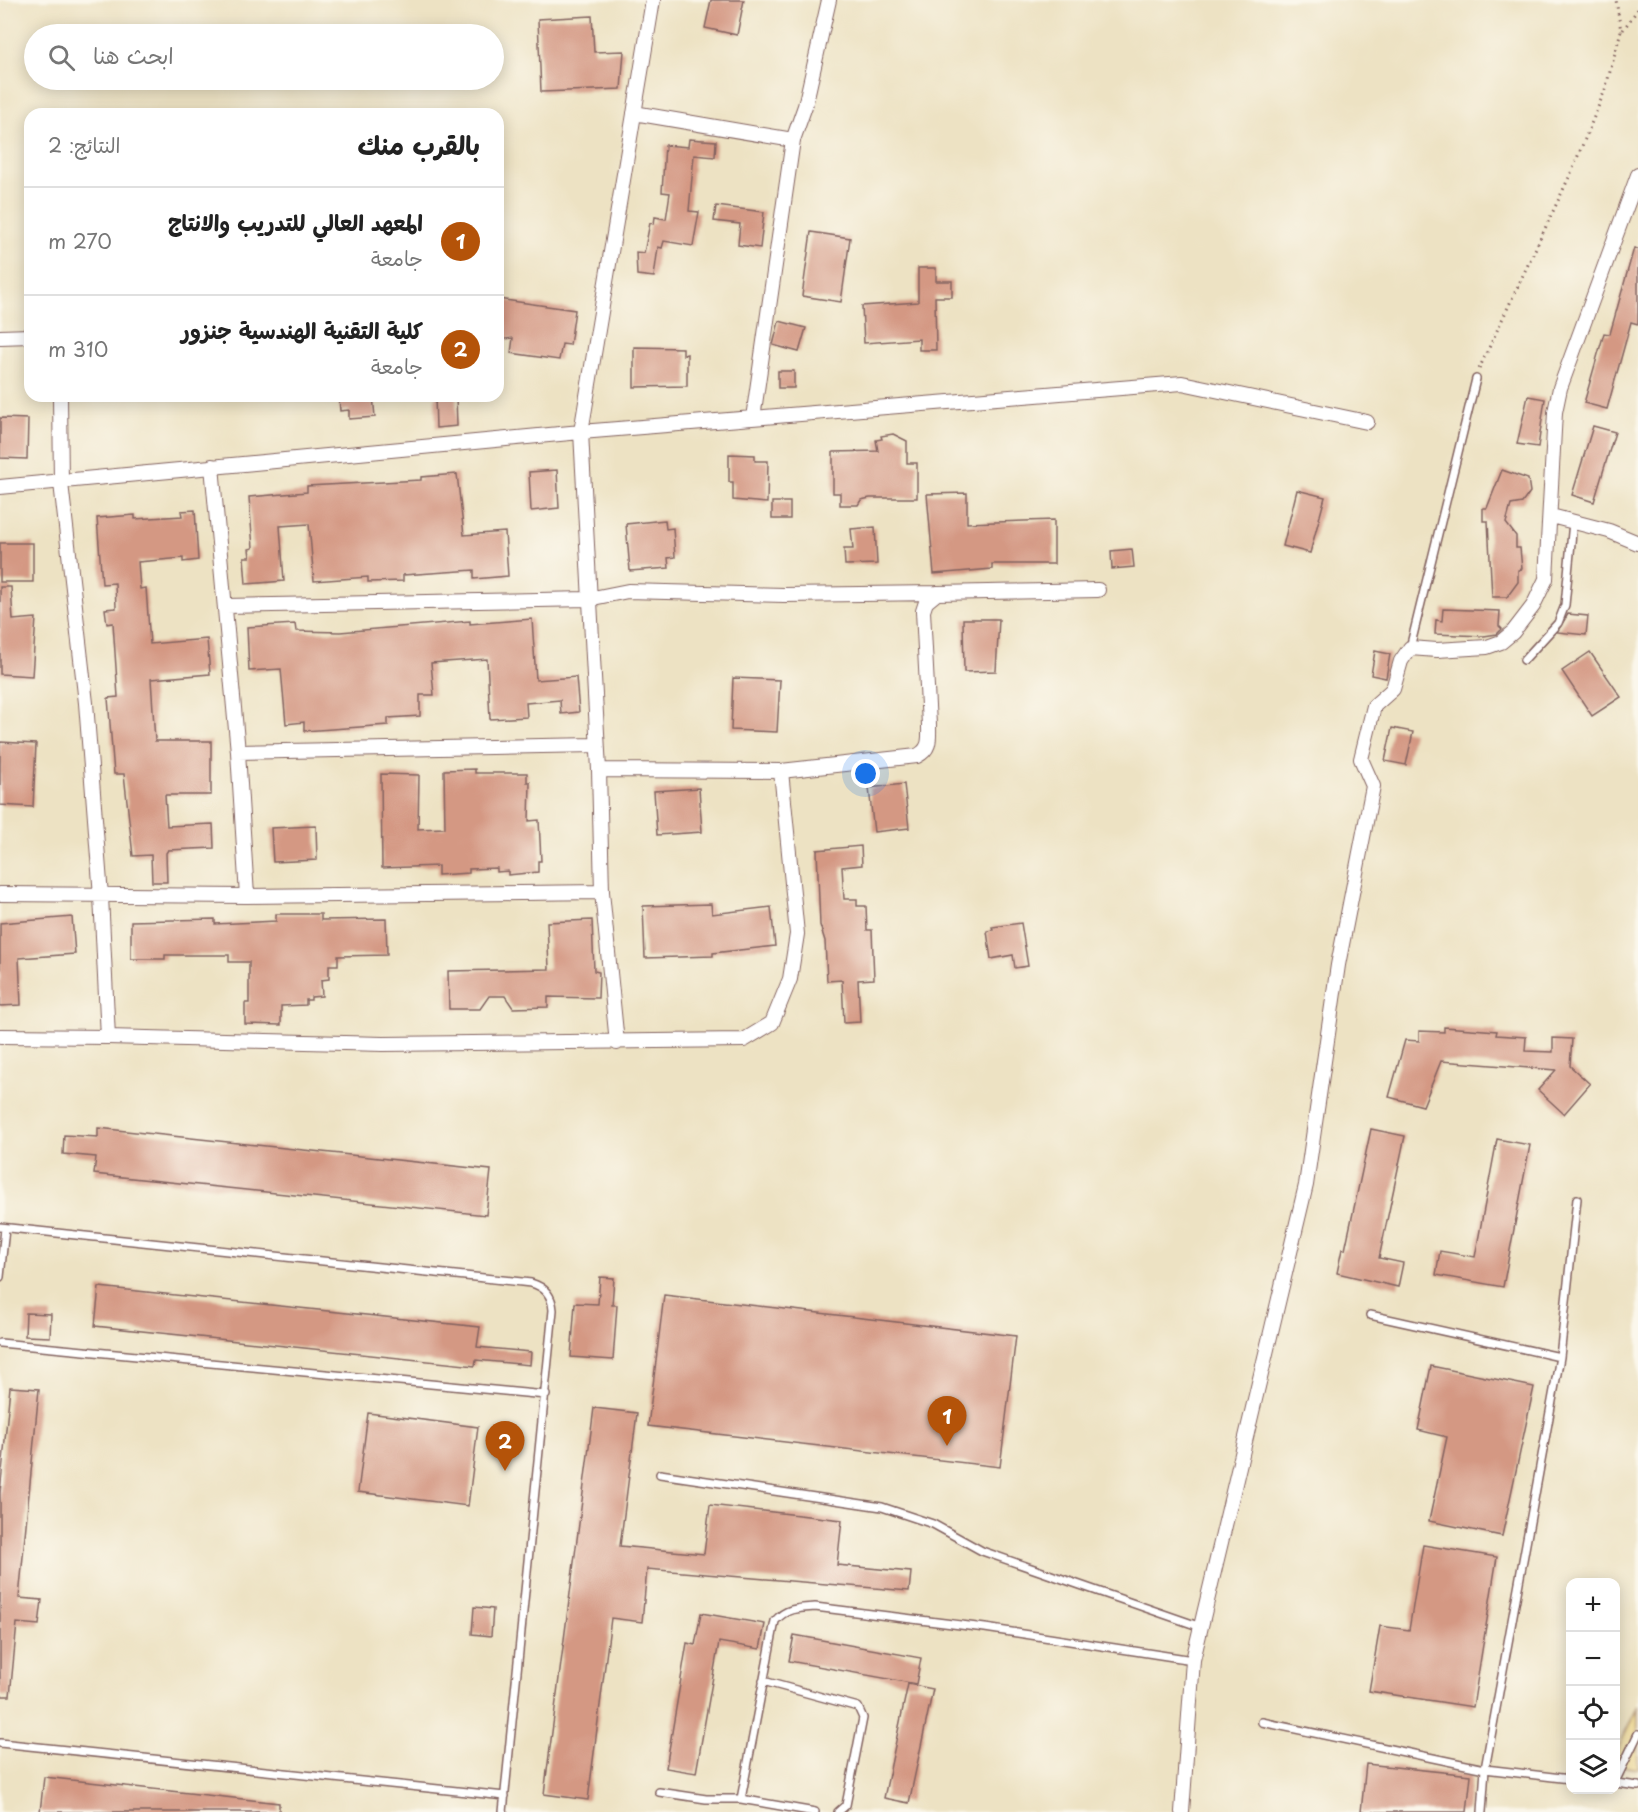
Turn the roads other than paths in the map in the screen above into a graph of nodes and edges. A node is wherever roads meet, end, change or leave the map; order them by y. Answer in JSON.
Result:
{"nodes":[{"id":1,"x":653,"y":0,"type":"edge"},
{"id":2,"x":829,"y":0,"type":"edge"},
{"id":3,"x":634,"y":113,"type":"junction"},
{"id":4,"x":793,"y":140,"type":"junction"},
{"id":5,"x":1638,"y":175,"type":"edge"},
{"id":6,"x":24,"y":336,"type":"edge"},
{"id":7,"x":0,"y":337,"type":"edge"},
{"id":8,"x":1476,"y":379,"type":"road end"},
{"id":9,"x":60,"y":402,"type":"edge"},
{"id":10,"x":753,"y":418,"type":"junction"},
{"id":11,"x":1367,"y":422,"type":"dead end"},
{"id":12,"x":580,"y":432,"type":"junction"},
{"id":13,"x":212,"y":466,"type":"junction"},
{"id":14,"x":61,"y":483,"type":"junction"},
{"id":15,"x":0,"y":487,"type":"edge"},
{"id":16,"x":1551,"y":516,"type":"junction"},
{"id":17,"x":1573,"y":522,"type":"junction"},
{"id":18,"x":1638,"y":543,"type":"edge"},
{"id":19,"x":1098,"y":590,"type":"dead end"},
{"id":20,"x":938,"y":593,"type":"junction"},
{"id":21,"x":588,"y":599,"type":"junction"},
{"id":22,"x":226,"y":606,"type":"junction"},
{"id":23,"x":1410,"y":648,"type":"junction"},
{"id":24,"x":1524,"y":660,"type":"dead end"},
{"id":25,"x":596,"y":745,"type":"junction"},
{"id":26,"x":238,"y":752,"type":"junction"},
{"id":27,"x":599,"y":770,"type":"junction"},
{"id":28,"x":781,"y":771,"type":"junction"},
{"id":29,"x":602,"y":892,"type":"junction"},
{"id":30,"x":0,"y":894,"type":"edge"},
{"id":31,"x":101,"y":896,"type":"junction"},
{"id":32,"x":247,"y":896,"type":"junction"},
{"id":33,"x":0,"y":1036,"type":"edge"},
{"id":34,"x":108,"y":1037,"type":"junction"},
{"id":35,"x":617,"y":1043,"type":"junction"},
{"id":36,"x":1577,"y":1199,"type":"dead end"},
{"id":37,"x":3,"y":1227,"type":"edge"},
{"id":38,"x":0,"y":1277,"type":"edge"},
{"id":39,"x":1370,"y":1315,"type":"dead end"},
{"id":40,"x":0,"y":1343,"type":"edge"},
{"id":41,"x":1560,"y":1357,"type":"junction"},
{"id":42,"x":546,"y":1395,"type":"junction"},
{"id":43,"x":660,"y":1474,"type":"dead end"},
{"id":44,"x":1201,"y":1627,"type":"junction"},
{"id":45,"x":1193,"y":1660,"type":"junction"},
{"id":46,"x":763,"y":1681,"type":"junction"},
{"id":47,"x":1262,"y":1722,"type":"dead end"},
{"id":48,"x":1638,"y":1734,"type":"edge"},
{"id":49,"x":0,"y":1743,"type":"edge"},
{"id":50,"x":1485,"y":1770,"type":"junction"},
{"id":51,"x":1620,"y":1773,"type":"edge"},
{"id":52,"x":1566,"y":1779,"type":"edge"},
{"id":53,"x":1620,"y":1783,"type":"edge"},
{"id":54,"x":1638,"y":1786,"type":"edge"},
{"id":55,"x":659,"y":1792,"type":"dead end"},
{"id":56,"x":505,"y":1796,"type":"junction"},
{"id":57,"x":741,"y":1799,"type":"junction"},
{"id":58,"x":503,"y":1812,"type":"edge"},
{"id":59,"x":815,"y":1812,"type":"edge"},
{"id":60,"x":838,"y":1812,"type":"edge"},
{"id":61,"x":1182,"y":1812,"type":"edge"},
{"id":62,"x":1482,"y":1812,"type":"edge"}],
"edges":[{"from":1,"to":3,"type":"street"},
{"from":2,"to":4,"type":"street"},
{"from":3,"to":4,"type":"street"},
{"from":3,"to":12,"type":"street"},
{"from":4,"to":10,"type":"street"},
{"from":5,"to":16,"type":"street"},
{"from":6,"to":7,"type":"street"},
{"from":8,"to":23,"type":"lane"},
{"from":9,"to":14,"type":"street"},
{"from":10,"to":11,"type":"street"},
{"from":10,"to":12,"type":"street"},
{"from":12,"to":13,"type":"street"},
{"from":12,"to":21,"type":"street"},
{"from":13,"to":14,"type":"street"},
{"from":13,"to":22,"type":"street"},
{"from":14,"to":15,"type":"street"},
{"from":14,"to":31,"type":"street"},
{"from":16,"to":17,"type":"street"},
{"from":16,"to":23,"type":"street"},
{"from":17,"to":18,"type":"street"},
{"from":17,"to":24,"type":"lane"},
{"from":19,"to":20,"type":"street"},
{"from":20,"to":21,"type":"street"},
{"from":20,"to":28,"type":"street"},
{"from":21,"to":22,"type":"street"},
{"from":21,"to":25,"type":"street"},
{"from":22,"to":26,"type":"street"},
{"from":23,"to":44,"type":"street"},
{"from":25,"to":26,"type":"street"},
{"from":25,"to":27,"type":"street"},
{"from":26,"to":32,"type":"street"},
{"from":27,"to":28,"type":"street"},
{"from":27,"to":29,"type":"street"},
{"from":28,"to":35,"type":"street"},
{"from":29,"to":32,"type":"street"},
{"from":29,"to":35,"type":"street"},
{"from":30,"to":31,"type":"street"},
{"from":31,"to":32,"type":"street"},
{"from":31,"to":34,"type":"street"},
{"from":33,"to":34,"type":"street"},
{"from":34,"to":35,"type":"street"},
{"from":36,"to":41,"type":"lane"},
{"from":37,"to":38,"type":"lane"},
{"from":37,"to":42,"type":"lane"},
{"from":39,"to":41,"type":"lane"},
{"from":40,"to":42,"type":"lane"},
{"from":41,"to":50,"type":"lane"},
{"from":42,"to":56,"type":"lane"},
{"from":43,"to":44,"type":"lane"},
{"from":44,"to":45,"type":"street"},
{"from":45,"to":46,"type":"lane"},
{"from":45,"to":61,"type":"street"},
{"from":46,"to":57,"type":"lane"},
{"from":46,"to":60,"type":"lane"},
{"from":47,"to":50,"type":"lane"},
{"from":48,"to":51,"type":"lane"},
{"from":49,"to":56,"type":"lane"},
{"from":50,"to":52,"type":"lane"},
{"from":50,"to":62,"type":"lane"},
{"from":53,"to":54,"type":"lane"},
{"from":55,"to":57,"type":"lane"},
{"from":56,"to":58,"type":"lane"},
{"from":57,"to":59,"type":"lane"}]}
